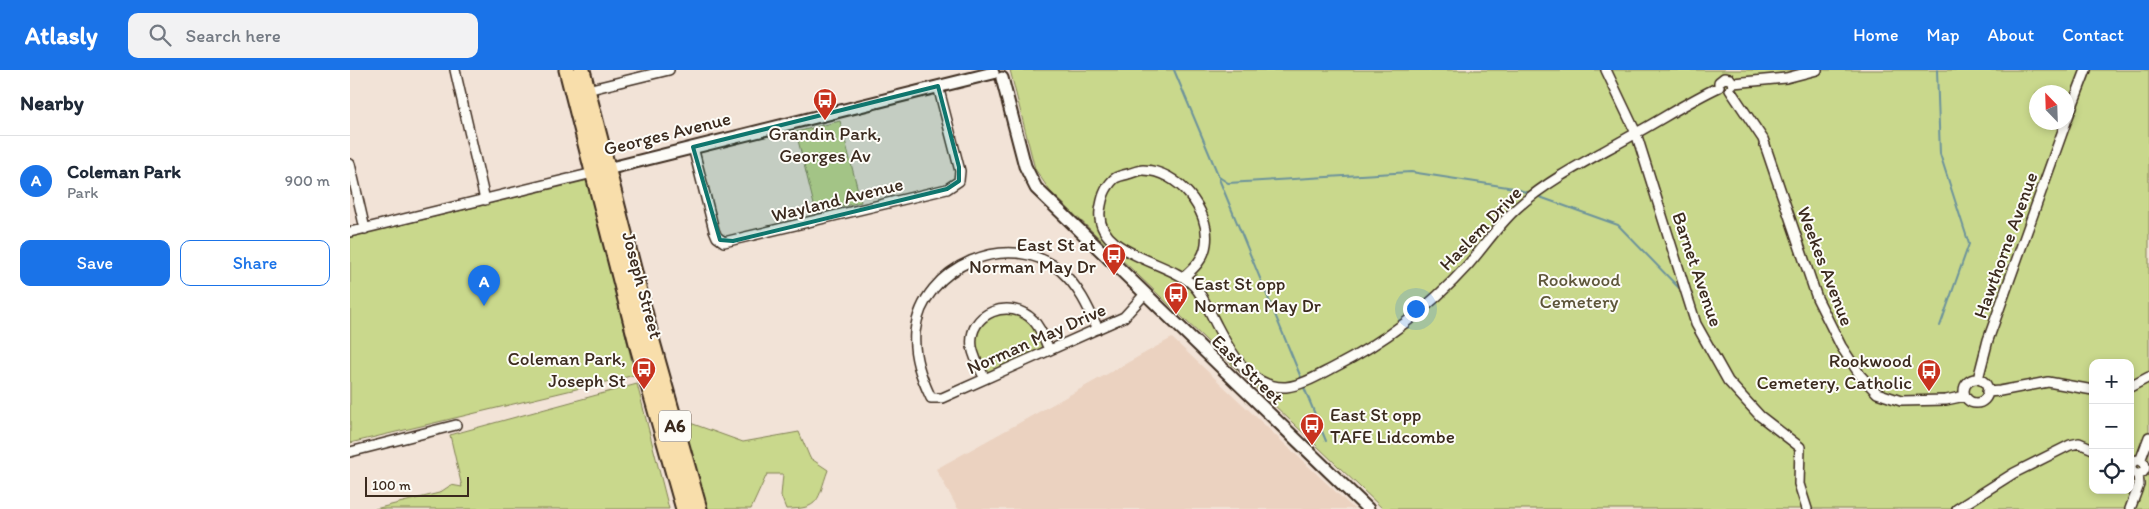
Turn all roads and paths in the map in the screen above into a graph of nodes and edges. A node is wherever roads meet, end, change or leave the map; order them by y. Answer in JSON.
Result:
{"nodes":[{"id":1,"x":455,"y":70,"type":"edge"},
{"id":2,"x":567,"y":70,"type":"edge"},
{"id":3,"x":582,"y":70,"type":"edge"},
{"id":4,"x":669,"y":70,"type":"edge"},
{"id":5,"x":1606,"y":70,"type":"edge"},
{"id":6,"x":1715,"y":70,"type":"edge"},
{"id":7,"x":1817,"y":70,"type":"edge"},
{"id":8,"x":2086,"y":70,"type":"edge"},
{"id":9,"x":998,"y":73,"type":"edge"},
{"id":10,"x":1720,"y":83,"type":"junction"},
{"id":11,"x":938,"y":86,"type":"junction"},
{"id":12,"x":1731,"y":87,"type":"junction"},
{"id":13,"x":587,"y":90,"type":"junction"},
{"id":14,"x":2074,"y":101,"type":"edge"},
{"id":15,"x":2063,"y":130,"type":"edge"},
{"id":16,"x":1636,"y":133,"type":"junction"},
{"id":17,"x":694,"y":147,"type":"junction"},
{"id":18,"x":350,"y":164,"type":"edge"},
{"id":19,"x":600,"y":171,"type":"junction"},
{"id":20,"x":485,"y":200,"type":"junction"},
{"id":21,"x":365,"y":228,"type":"junction"},
{"id":22,"x":350,"y":232,"type":"edge"},
{"id":23,"x":1184,"y":277,"type":"junction"},
{"id":24,"x":1145,"y":294,"type":"junction"},
{"id":25,"x":1098,"y":329,"type":"junction"},
{"id":26,"x":1049,"y":350,"type":"junction"},
{"id":27,"x":2149,"y":377,"type":"edge"},
{"id":28,"x":984,"y":379,"type":"junction"},
{"id":29,"x":1978,"y":379,"type":"junction"},
{"id":30,"x":2134,"y":384,"type":"edge"},
{"id":31,"x":2089,"y":389,"type":"edge"},
{"id":32,"x":1987,"y":392,"type":"junction"},
{"id":33,"x":1965,"y":396,"type":"junction"},
{"id":34,"x":456,"y":425,"type":"dead end"},
{"id":35,"x":2149,"y":437,"type":"edge"},
{"id":36,"x":2089,"y":448,"type":"edge"},
{"id":37,"x":350,"y":452,"type":"edge"},
{"id":38,"x":2139,"y":467,"type":"edge"},
{"id":39,"x":684,"y":509,"type":"edge"},
{"id":40,"x":699,"y":509,"type":"edge"},
{"id":41,"x":1368,"y":509,"type":"edge"},
{"id":42,"x":1807,"y":509,"type":"edge"},
{"id":43,"x":1956,"y":509,"type":"edge"},
{"id":44,"x":2130,"y":509,"type":"edge"}],
"edges":[{"from":1,"to":20,"type":"street"},
{"from":2,"to":19,"type":"highway","name":"Joseph Street","number":"A6"},
{"from":3,"to":13,"type":"highway","name":"Joseph Street","number":"A6"},
{"from":4,"to":13,"type":"street"},
{"from":5,"to":16,"type":"street","name":"Barnet Avenue"},
{"from":6,"to":10,"type":"street"},
{"from":7,"to":12,"type":"street"},
{"from":8,"to":14,"type":"street","name":"Hawthorne Avenue"},
{"from":9,"to":11,"type":"main road","name":"Georges Avenue"},
{"from":9,"to":24,"type":"main road","name":"East Street"},
{"from":10,"to":12,"type":"street"},
{"from":10,"to":16,"type":"street","name":"Haslem Drive"},
{"from":11,"to":17,"type":"main road","name":"Georges Avenue"},
{"from":11,"to":17,"type":"street","name":"Wayland Avenue"},
{"from":12,"to":33,"type":"street","name":"Weekes Avenue"},
{"from":13,"to":19,"type":"highway","name":"Joseph Street","number":"A6"},
{"from":15,"to":29,"type":"street","name":"Hawthorne Avenue"},
{"from":16,"to":23,"type":"street","name":"Haslem Drive"},
{"from":16,"to":42,"type":"street","name":"Barnet Avenue"},
{"from":17,"to":19,"type":"main road","name":"Georges Avenue"},
{"from":18,"to":21,"type":"street"},
{"from":19,"to":20,"type":"street","name":"Georges Avenue"},
{"from":19,"to":39,"type":"highway","name":"Joseph Street","number":"A6"},
{"from":19,"to":40,"type":"highway","name":"Joseph Street","number":"A6"},
{"from":20,"to":21,"type":"street","name":"Georges Avenue"},
{"from":21,"to":22,"type":"street","name":"Georges Avenue"},
{"from":23,"to":23,"type":"street"},
{"from":24,"to":25,"type":"street","name":"Norman May Drive"},
{"from":24,"to":41,"type":"main road","name":"East Street"},
{"from":25,"to":26,"type":"street","name":"Norman May Drive"},
{"from":25,"to":28,"type":"street","name":"Norman May Drive"},
{"from":26,"to":28,"type":"street","name":"Norman May Drive"},
{"from":26,"to":28,"type":"street"},
{"from":27,"to":30,"type":"street"},
{"from":29,"to":32,"type":"street"},
{"from":29,"to":33,"type":"street"},
{"from":31,"to":32,"type":"street"},
{"from":32,"to":33,"type":"street"},
{"from":34,"to":37,"type":"street"},
{"from":35,"to":38,"type":"street"},
{"from":36,"to":43,"type":"street"},
{"from":38,"to":44,"type":"street"}]}
